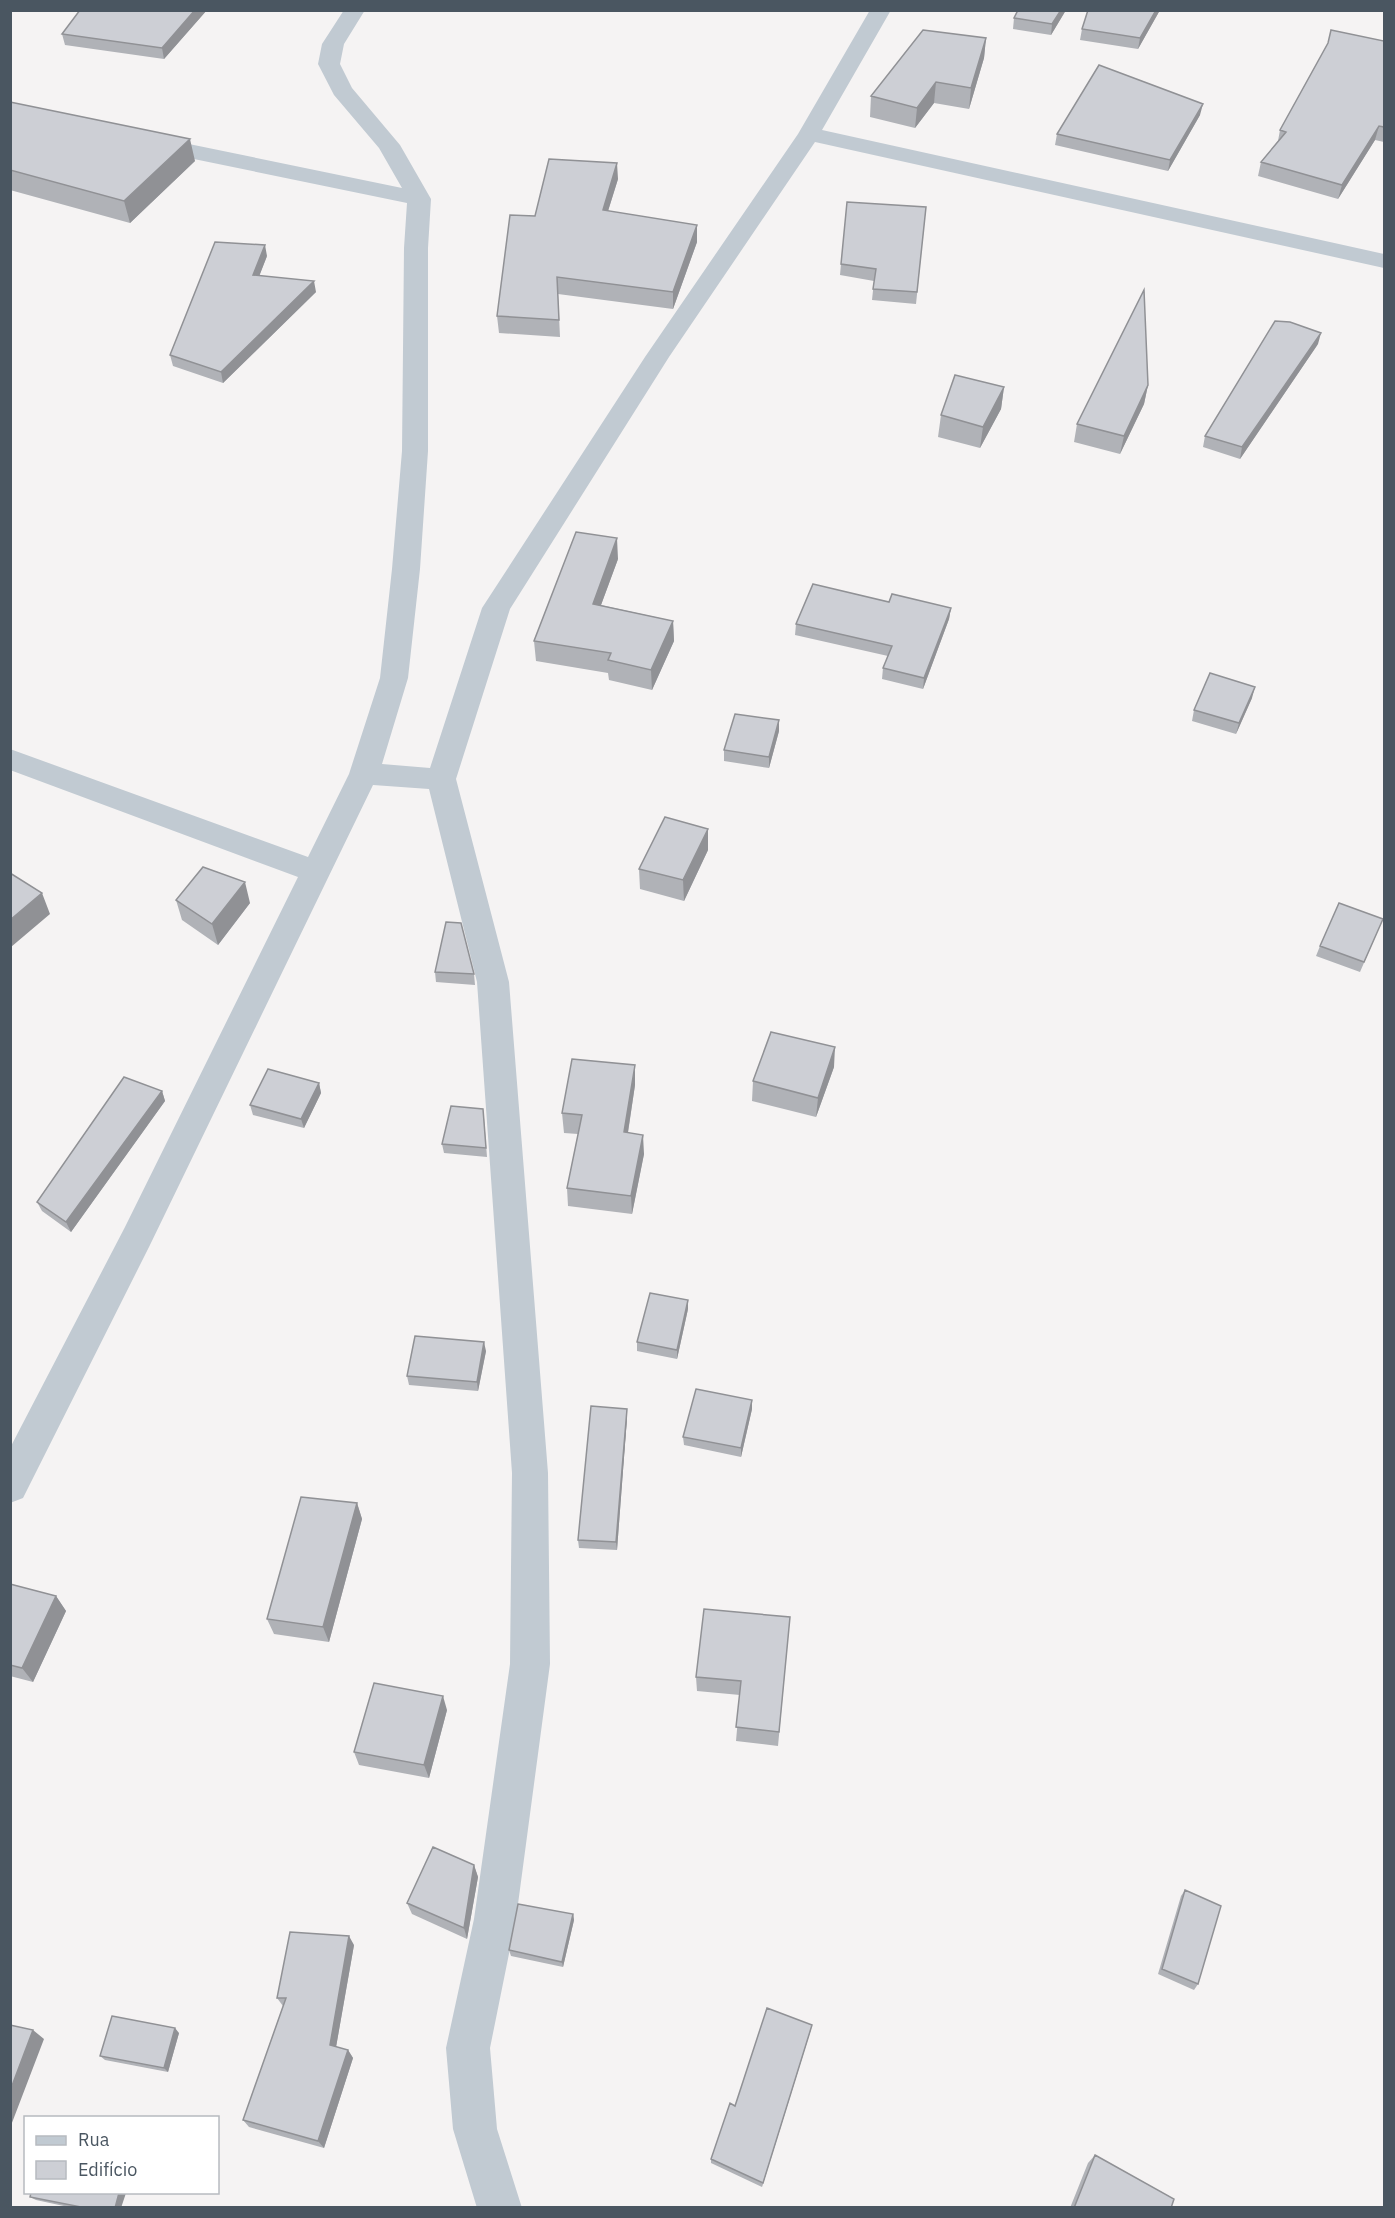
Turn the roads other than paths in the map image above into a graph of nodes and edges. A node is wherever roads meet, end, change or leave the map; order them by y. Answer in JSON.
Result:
{"nodes":[{"id":1,"x":355,"y":10,"type":"edge"},
{"id":2,"x":880,"y":10,"type":"edge"},
{"id":3,"x":809,"y":134,"type":"junction"},
{"id":4,"x":127,"y":138,"type":"edge"},
{"id":5,"x":419,"y":199,"type":"junction"},
{"id":6,"x":1384,"y":261,"type":"edge"},
{"id":7,"x":10,"y":759,"type":"edge"},
{"id":8,"x":364,"y":774,"type":"junction"},
{"id":9,"x":441,"y":779,"type":"junction"},
{"id":10,"x":317,"y":872,"type":"junction"},
{"id":11,"x":10,"y":1486,"type":"edge"},
{"id":12,"x":500,"y":2208,"type":"edge"}],
"edges":[{"from":1,"to":5,"type":"street"},
{"from":2,"to":3,"type":"street"},
{"from":3,"to":6,"type":"street"},
{"from":3,"to":9,"type":"street"},
{"from":4,"to":5,"type":"street"},
{"from":5,"to":8,"type":"street"},
{"from":7,"to":10,"type":"street"},
{"from":8,"to":9,"type":"street"},
{"from":8,"to":10,"type":"street"},
{"from":9,"to":12,"type":"street"},
{"from":10,"to":11,"type":"street"}]}
